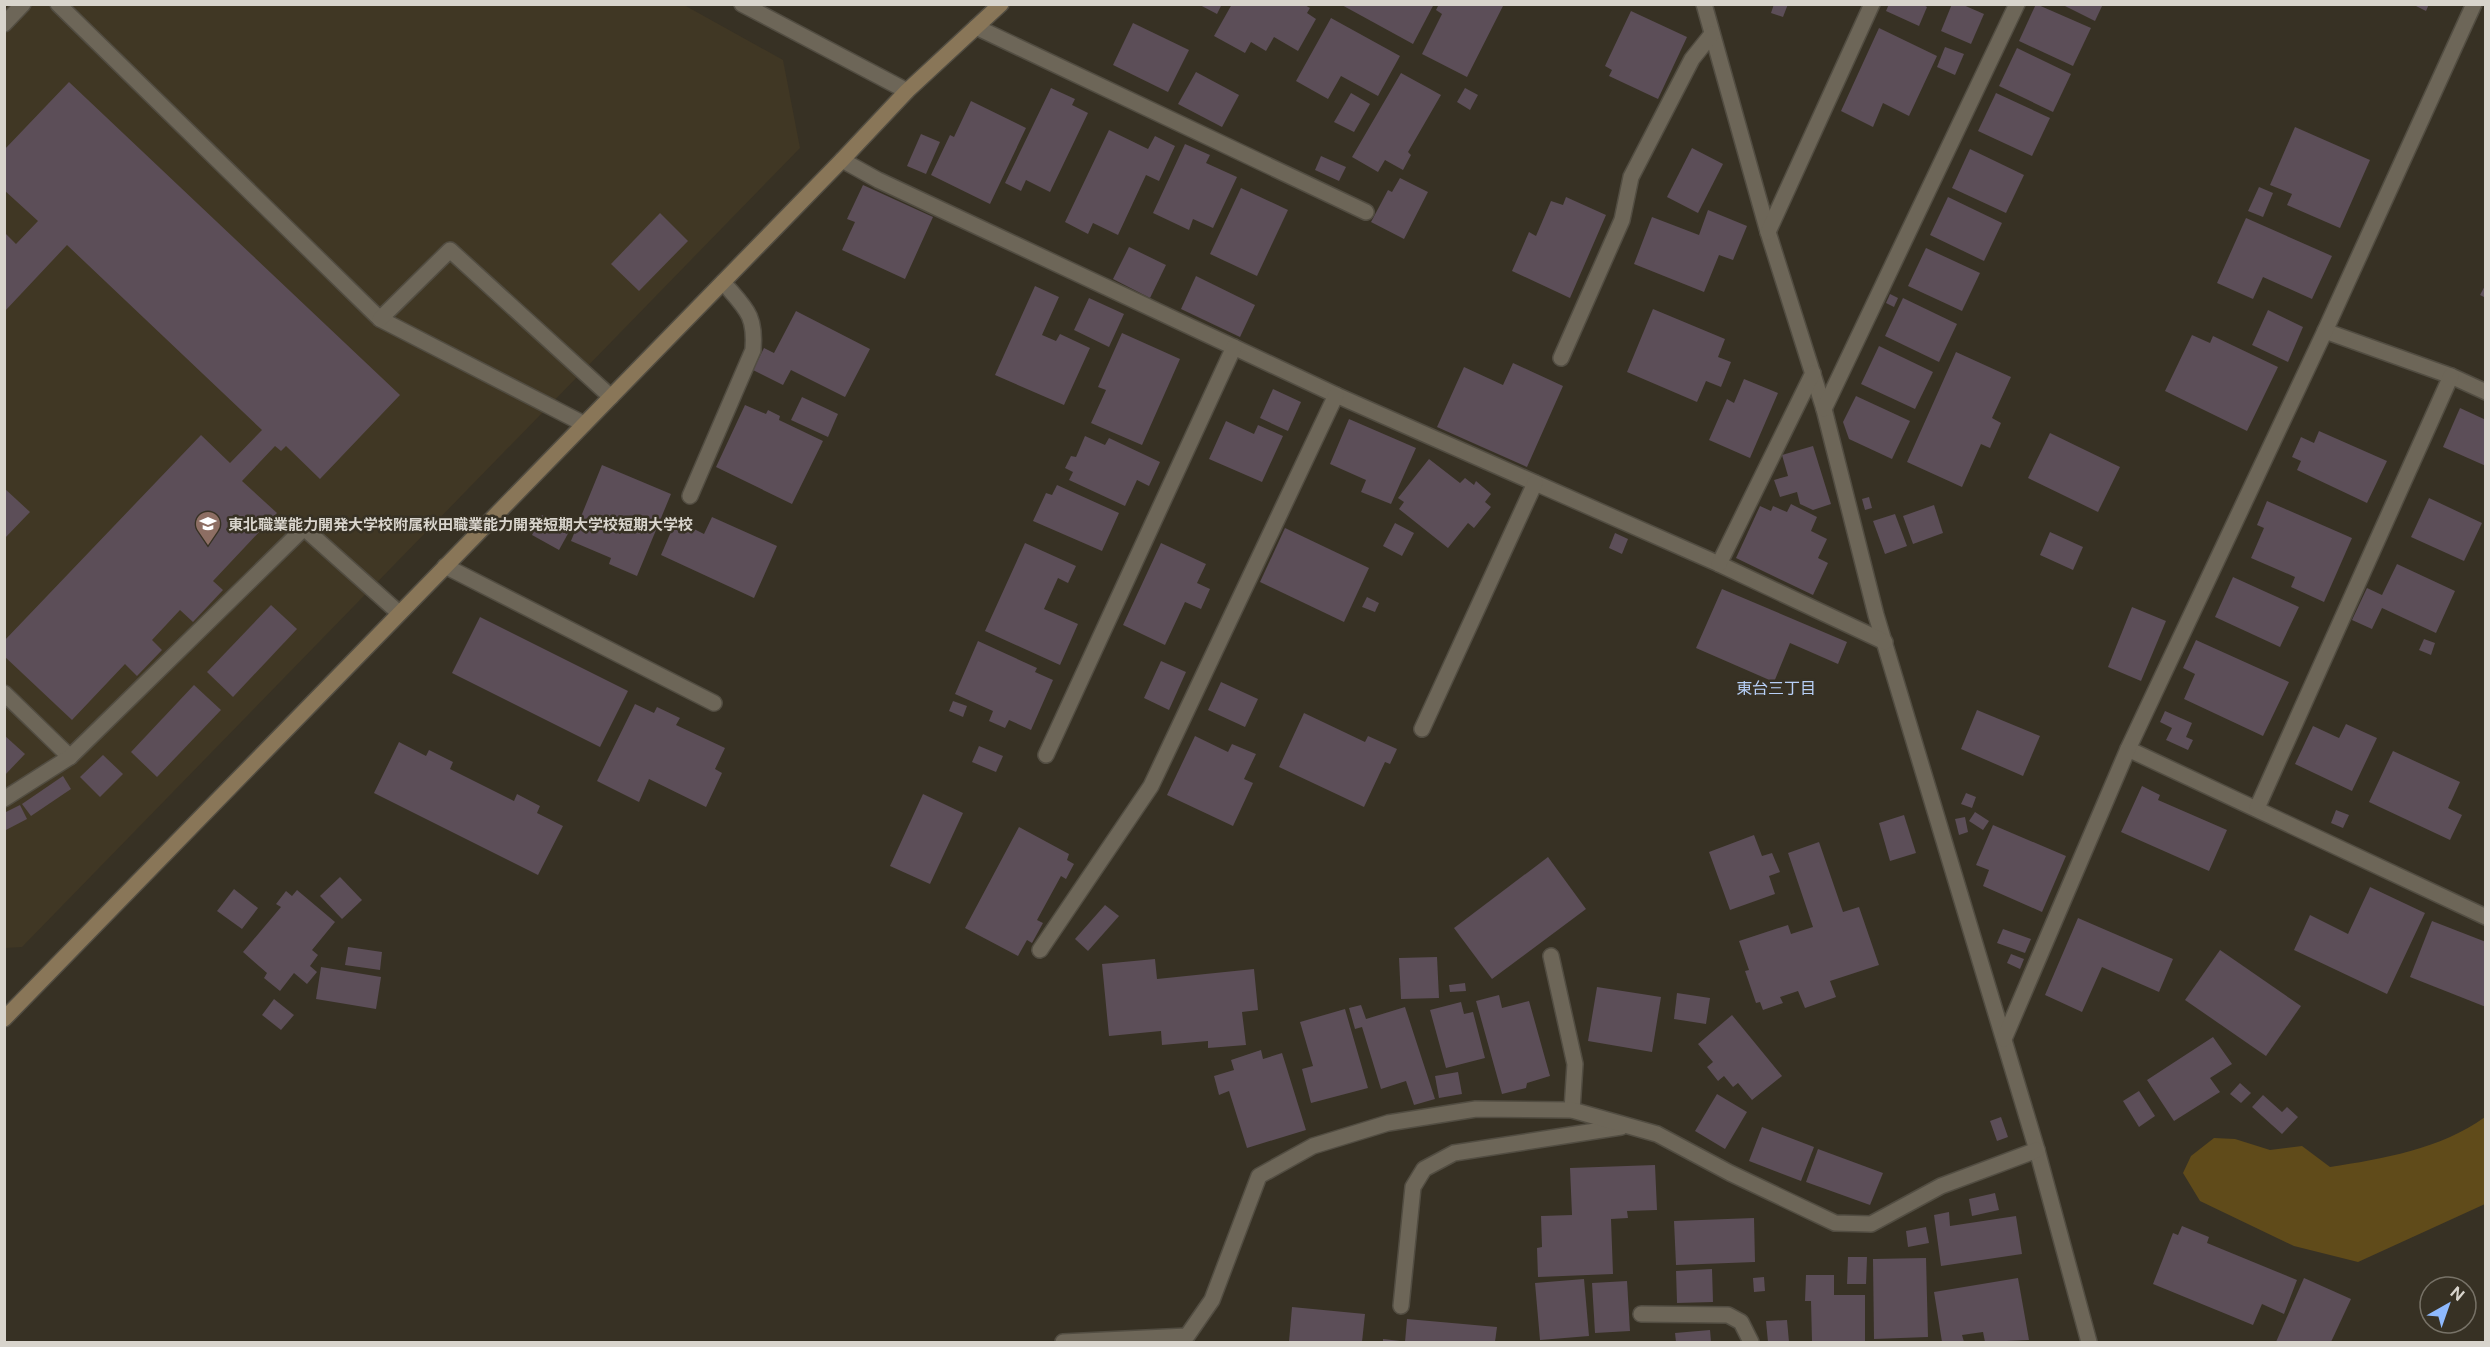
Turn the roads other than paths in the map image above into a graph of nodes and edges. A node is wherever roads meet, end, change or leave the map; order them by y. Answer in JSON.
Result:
{"nodes":[{"id":1,"x":23,"y":4,"type":"edge"},
{"id":2,"x":58,"y":4,"type":"edge"},
{"id":3,"x":742,"y":4,"type":"edge"},
{"id":4,"x":1001,"y":4,"type":"edge"},
{"id":5,"x":1704,"y":4,"type":"edge"},
{"id":6,"x":1872,"y":4,"type":"edge"},
{"id":7,"x":2017,"y":4,"type":"edge"},
{"id":8,"x":2474,"y":4,"type":"edge"},
{"id":9,"x":4,"y":24,"type":"edge"},
{"id":10,"x":976,"y":27,"type":"junction"},
{"id":11,"x":1712,"y":34,"type":"junction"},
{"id":12,"x":907,"y":91,"type":"junction"},
{"id":13,"x":842,"y":160,"type":"junction"},
{"id":14,"x":1366,"y":212,"type":"dead end"},
{"id":15,"x":1768,"y":232,"type":"junction"},
{"id":16,"x":723,"y":282,"type":"junction"},
{"id":17,"x":380,"y":319,"type":"junction"},
{"id":18,"x":2325,"y":331,"type":"junction"},
{"id":19,"x":1234,"y":347,"type":"junction"},
{"id":20,"x":1561,"y":358,"type":"dead end"},
{"id":21,"x":1813,"y":373,"type":"junction"},
{"id":22,"x":2451,"y":376,"type":"junction"},
{"id":23,"x":2486,"y":392,"type":"edge"},
{"id":24,"x":1336,"y":396,"type":"junction"},
{"id":25,"x":611,"y":397,"type":"junction"},
{"id":26,"x":1824,"y":409,"type":"junction"},
{"id":27,"x":584,"y":424,"type":"junction"},
{"id":28,"x":1535,"y":483,"type":"junction"},
{"id":29,"x":690,"y":496,"type":"dead end"},
{"id":30,"x":1719,"y":564,"type":"junction"},
{"id":31,"x":445,"y":566,"type":"junction"},
{"id":32,"x":399,"y":613,"type":"junction"},
{"id":33,"x":1885,"y":642,"type":"junction"},
{"id":34,"x":4,"y":693,"type":"edge"},
{"id":35,"x":714,"y":703,"type":"dead end"},
{"id":36,"x":1422,"y":729,"type":"dead end"},
{"id":37,"x":2128,"y":749,"type":"junction"},
{"id":38,"x":1047,"y":754,"type":"dead end"},
{"id":39,"x":70,"y":757,"type":"junction"},
{"id":40,"x":4,"y":799,"type":"edge"},
{"id":41,"x":2257,"y":808,"type":"junction"},
{"id":42,"x":2486,"y":917,"type":"edge"},
{"id":43,"x":1040,"y":950,"type":"dead end"},
{"id":44,"x":1551,"y":956,"type":"dead end"},
{"id":45,"x":4,"y":1019,"type":"edge"},
{"id":46,"x":2004,"y":1039,"type":"junction"},
{"id":47,"x":1572,"y":1110,"type":"junction"},
{"id":48,"x":1627,"y":1126,"type":"junction"},
{"id":49,"x":2037,"y":1150,"type":"junction"},
{"id":50,"x":1401,"y":1306,"type":"dead end"},
{"id":51,"x":1641,"y":1314,"type":"dead end"},
{"id":52,"x":1063,"y":1342,"type":"edge"},
{"id":53,"x":1751,"y":1342,"type":"edge"},
{"id":54,"x":2089,"y":1342,"type":"edge"}],
"edges":[{"from":1,"to":9,"type":"street"},
{"from":2,"to":17,"type":"street"},
{"from":3,"to":12,"type":"street"},
{"from":4,"to":10,"type":"street"},
{"from":5,"to":11,"type":"street"},
{"from":6,"to":15,"type":"street"},
{"from":7,"to":26,"type":"street"},
{"from":8,"to":18,"type":"street"},
{"from":10,"to":12,"type":"street"},
{"from":10,"to":14,"type":"street"},
{"from":11,"to":15,"type":"street"},
{"from":11,"to":20,"type":"street"},
{"from":12,"to":13,"type":"street"},
{"from":13,"to":16,"type":"street"},
{"from":13,"to":19,"type":"street"},
{"from":15,"to":21,"type":"street"},
{"from":16,"to":25,"type":"street"},
{"from":16,"to":29,"type":"street"},
{"from":17,"to":25,"type":"street"},
{"from":17,"to":27,"type":"street"},
{"from":18,"to":22,"type":"street"},
{"from":18,"to":37,"type":"street"},
{"from":19,"to":24,"type":"street"},
{"from":19,"to":38,"type":"street"},
{"from":21,"to":26,"type":"street"},
{"from":21,"to":30,"type":"street"},
{"from":22,"to":23,"type":"street"},
{"from":22,"to":41,"type":"street"},
{"from":24,"to":28,"type":"street"},
{"from":24,"to":43,"type":"street"},
{"from":25,"to":27,"type":"street"},
{"from":26,"to":33,"type":"street"},
{"from":27,"to":31,"type":"street"},
{"from":28,"to":30,"type":"street"},
{"from":28,"to":36,"type":"street"},
{"from":30,"to":33,"type":"street"},
{"from":31,"to":32,"type":"street"},
{"from":31,"to":35,"type":"street"},
{"from":32,"to":39,"type":"street"},
{"from":32,"to":45,"type":"street"},
{"from":33,"to":46,"type":"street"},
{"from":34,"to":39,"type":"street"},
{"from":37,"to":41,"type":"street"},
{"from":37,"to":46,"type":"street"},
{"from":39,"to":40,"type":"street"},
{"from":41,"to":42,"type":"street"},
{"from":44,"to":47,"type":"street"},
{"from":46,"to":49,"type":"street"},
{"from":47,"to":48,"type":"street"},
{"from":47,"to":52,"type":"street"},
{"from":48,"to":49,"type":"street"},
{"from":48,"to":50,"type":"street"},
{"from":49,"to":54,"type":"street"},
{"from":51,"to":53,"type":"street"}]}
